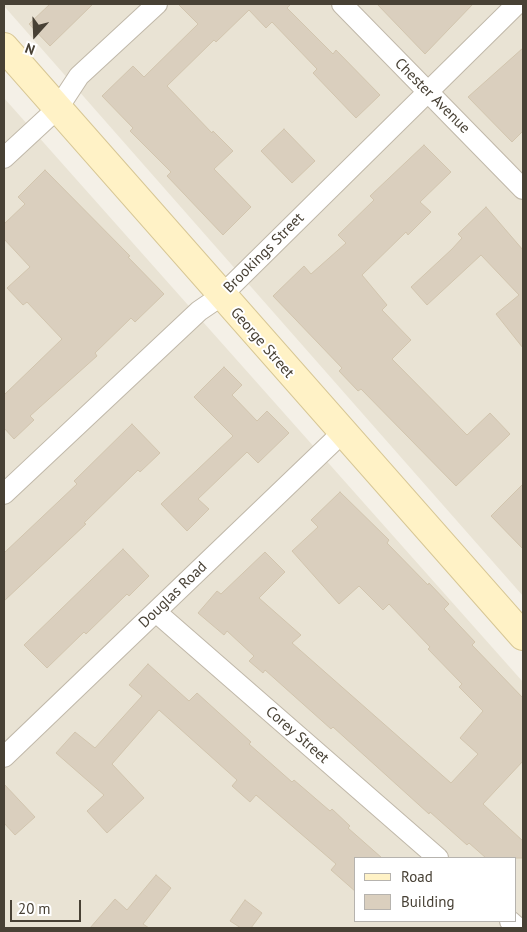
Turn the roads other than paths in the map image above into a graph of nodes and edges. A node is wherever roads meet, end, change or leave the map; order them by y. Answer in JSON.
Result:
{"nodes":[{"id":1,"x":157,"y":4,"type":"edge"},
{"id":2,"x":342,"y":4,"type":"edge"},
{"id":3,"x":517,"y":4,"type":"edge"},
{"id":4,"x":4,"y":47,"type":"edge"},
{"id":5,"x":427,"y":92,"type":"junction"},
{"id":6,"x":58,"y":108,"type":"junction"},
{"id":7,"x":4,"y":158,"type":"edge"},
{"id":8,"x":523,"y":189,"type":"edge"},
{"id":9,"x":221,"y":296,"type":"junction"},
{"id":10,"x":342,"y":433,"type":"junction"},
{"id":11,"x":4,"y":494,"type":"edge"},
{"id":12,"x":156,"y":612,"type":"junction"},
{"id":13,"x":523,"y":636,"type":"edge"},
{"id":14,"x":4,"y":757,"type":"edge"},
{"id":15,"x":437,"y":857,"type":"edge"}],
"edges":[{"from":1,"to":6,"type":"street"},
{"from":2,"to":5,"type":"street","name":"Chester Avenue"},
{"from":3,"to":5,"type":"street","name":"Brookings Street"},
{"from":4,"to":6,"type":"street","name":"George Street"},
{"from":5,"to":8,"type":"street","name":"Chester Avenue"},
{"from":5,"to":9,"type":"street","name":"Brookings Street"},
{"from":6,"to":7,"type":"street"},
{"from":6,"to":9,"type":"street","name":"George Street"},
{"from":9,"to":10,"type":"street","name":"George Street"},
{"from":9,"to":11,"type":"street","name":"Brookings Street"},
{"from":10,"to":12,"type":"street","name":"Douglas Road"},
{"from":10,"to":13,"type":"street","name":"George Street"},
{"from":12,"to":14,"type":"street","name":"Douglas Road"},
{"from":12,"to":15,"type":"street","name":"Corey Street"}]}
